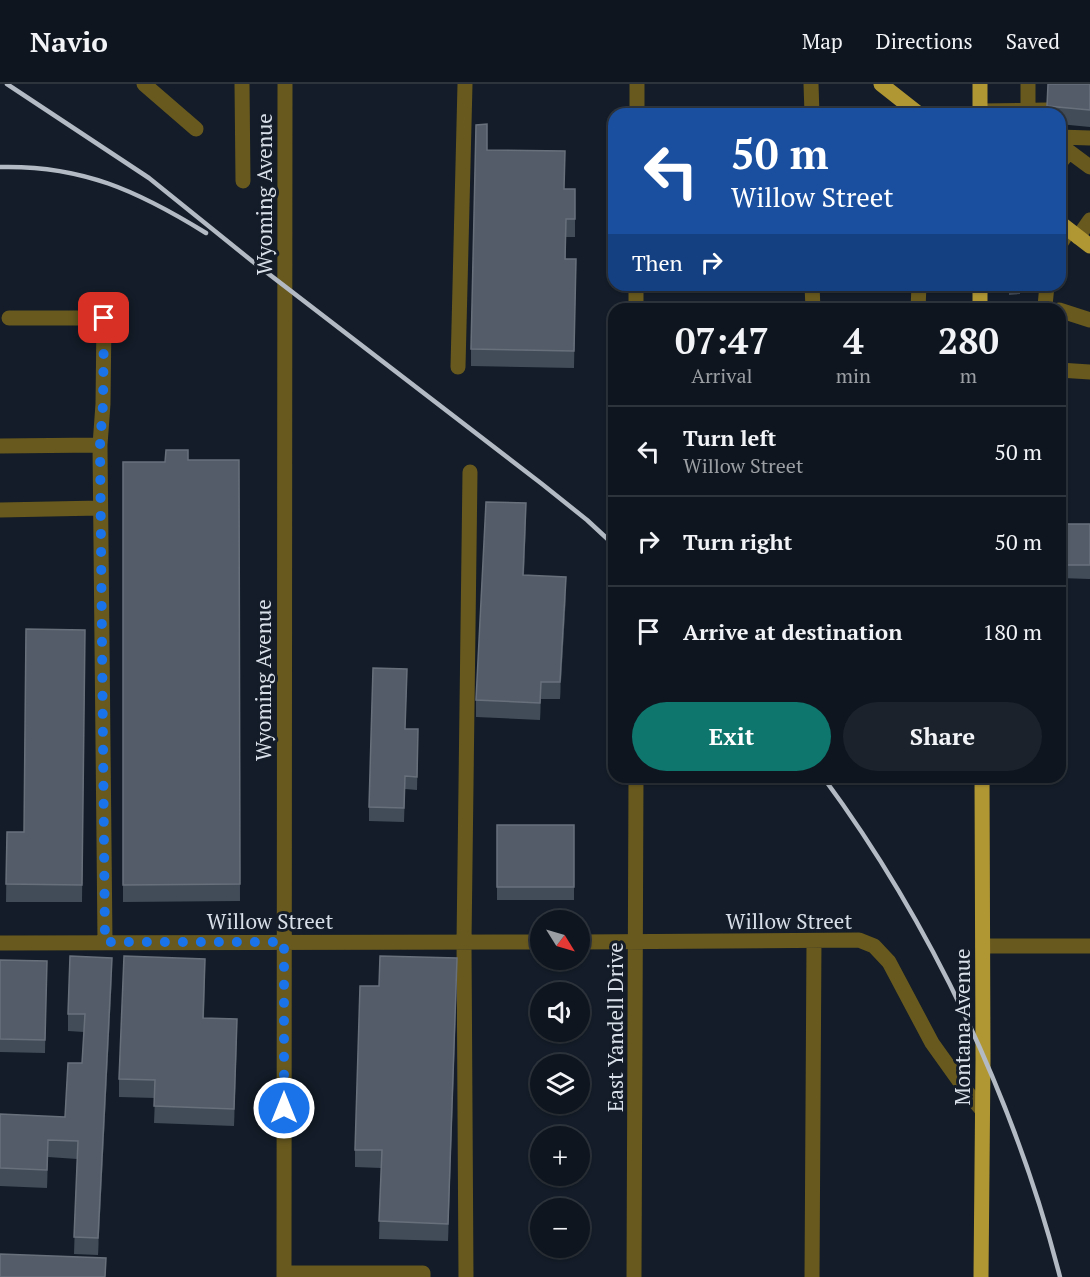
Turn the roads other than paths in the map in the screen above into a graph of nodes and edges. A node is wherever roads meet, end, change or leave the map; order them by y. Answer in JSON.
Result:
{"nodes":[{"id":1,"x":144,"y":84,"type":"edge"},
{"id":2,"x":242,"y":84,"type":"edge"},
{"id":3,"x":285,"y":84,"type":"edge"},
{"id":4,"x":465,"y":84,"type":"edge"},
{"id":5,"x":637,"y":84,"type":"edge"},
{"id":6,"x":811,"y":84,"type":"edge"},
{"id":7,"x":881,"y":84,"type":"edge"},
{"id":8,"x":980,"y":84,"type":"edge"},
{"id":9,"x":1028,"y":84,"type":"edge"},
{"id":10,"x":637,"y":108,"type":"edge"},
{"id":11,"x":812,"y":108,"type":"edge"},
{"id":12,"x":911,"y":108,"type":"edge"},
{"id":13,"x":980,"y":108,"type":"edge"},
{"id":14,"x":1029,"y":108,"type":"edge"},
{"id":15,"x":196,"y":129,"type":"dead end"},
{"id":16,"x":1066,"y":137,"type":"edge"},
{"id":17,"x":1090,"y":138,"type":"edge"},
{"id":18,"x":1066,"y":149,"type":"edge"},
{"id":19,"x":1090,"y":167,"type":"edge"},
{"id":20,"x":243,"y":181,"type":"dead end"},
{"id":21,"x":1090,"y":220,"type":"edge"},
{"id":22,"x":1074,"y":234,"type":"edge"},
{"id":23,"x":1066,"y":313,"type":"edge"},
{"id":24,"x":9,"y":318,"type":"dead end"},
{"id":25,"x":1090,"y":320,"type":"edge"},
{"id":26,"x":458,"y":367,"type":"dead end"},
{"id":27,"x":1066,"y":370,"type":"edge"},
{"id":28,"x":1090,"y":372,"type":"edge"},
{"id":29,"x":100,"y":445,"type":"junction"},
{"id":30,"x":0,"y":446,"type":"edge"},
{"id":31,"x":470,"y":472,"type":"dead end"},
{"id":32,"x":100,"y":508,"type":"junction"},
{"id":33,"x":0,"y":510,"type":"edge"},
{"id":34,"x":636,"y":783,"type":"edge"},
{"id":35,"x":982,"y":783,"type":"edge"},
{"id":36,"x":814,"y":941,"type":"junction"},
{"id":37,"x":105,"y":942,"type":"junction"},
{"id":38,"x":284,"y":942,"type":"junction"},
{"id":39,"x":464,"y":942,"type":"junction"},
{"id":40,"x":530,"y":942,"type":"edge"},
{"id":41,"x":590,"y":942,"type":"edge"},
{"id":42,"x":636,"y":942,"type":"junction"},
{"id":43,"x":0,"y":943,"type":"edge"},
{"id":44,"x":983,"y":946,"type":"junction"},
{"id":45,"x":1090,"y":946,"type":"edge"},
{"id":46,"x":982,"y":1110,"type":"junction"},
{"id":47,"x":284,"y":1275,"type":"edge"},
{"id":48,"x":423,"y":1277,"type":"edge"},
{"id":49,"x":466,"y":1277,"type":"edge"},
{"id":50,"x":633,"y":1277,"type":"edge"},
{"id":51,"x":812,"y":1277,"type":"edge"},
{"id":52,"x":981,"y":1277,"type":"edge"}],
"edges":[{"from":1,"to":15,"type":"street"},
{"from":2,"to":20,"type":"street"},
{"from":3,"to":38,"type":"street","name":"Wyoming Avenue"},
{"from":4,"to":26,"type":"street"},
{"from":5,"to":10,"type":"street"},
{"from":6,"to":11,"type":"street"},
{"from":7,"to":12,"type":"main road"},
{"from":8,"to":13,"type":"main road"},
{"from":9,"to":14,"type":"street"},
{"from":16,"to":17,"type":"street"},
{"from":18,"to":19,"type":"street"},
{"from":21,"to":22,"type":"street"},
{"from":23,"to":25,"type":"street"},
{"from":24,"to":29,"type":"street"},
{"from":27,"to":28,"type":"street"},
{"from":29,"to":30,"type":"street"},
{"from":29,"to":32,"type":"street"},
{"from":31,"to":39,"type":"street"},
{"from":32,"to":33,"type":"street"},
{"from":32,"to":37,"type":"street"},
{"from":34,"to":42,"type":"street","name":"East Yandell Drive"},
{"from":35,"to":44,"type":"main road","name":"Montana Avenue"},
{"from":36,"to":42,"type":"street","name":"Willow Street"},
{"from":36,"to":46,"type":"street","name":"Willow Street"},
{"from":36,"to":51,"type":"street"},
{"from":37,"to":38,"type":"street","name":"Willow Street"},
{"from":37,"to":43,"type":"street","name":"Willow Street"},
{"from":38,"to":39,"type":"street","name":"Willow Street"},
{"from":38,"to":47,"type":"street","name":"Wyoming Avenue"},
{"from":39,"to":40,"type":"street","name":"Willow Street"},
{"from":39,"to":49,"type":"street"},
{"from":41,"to":42,"type":"street","name":"Willow Street"},
{"from":42,"to":50,"type":"street","name":"East Yandell Drive"},
{"from":44,"to":45,"type":"street"},
{"from":44,"to":46,"type":"main road","name":"Montana Avenue"},
{"from":46,"to":52,"type":"main road","name":"Montana Avenue"},
{"from":47,"to":48,"type":"street"}]}
